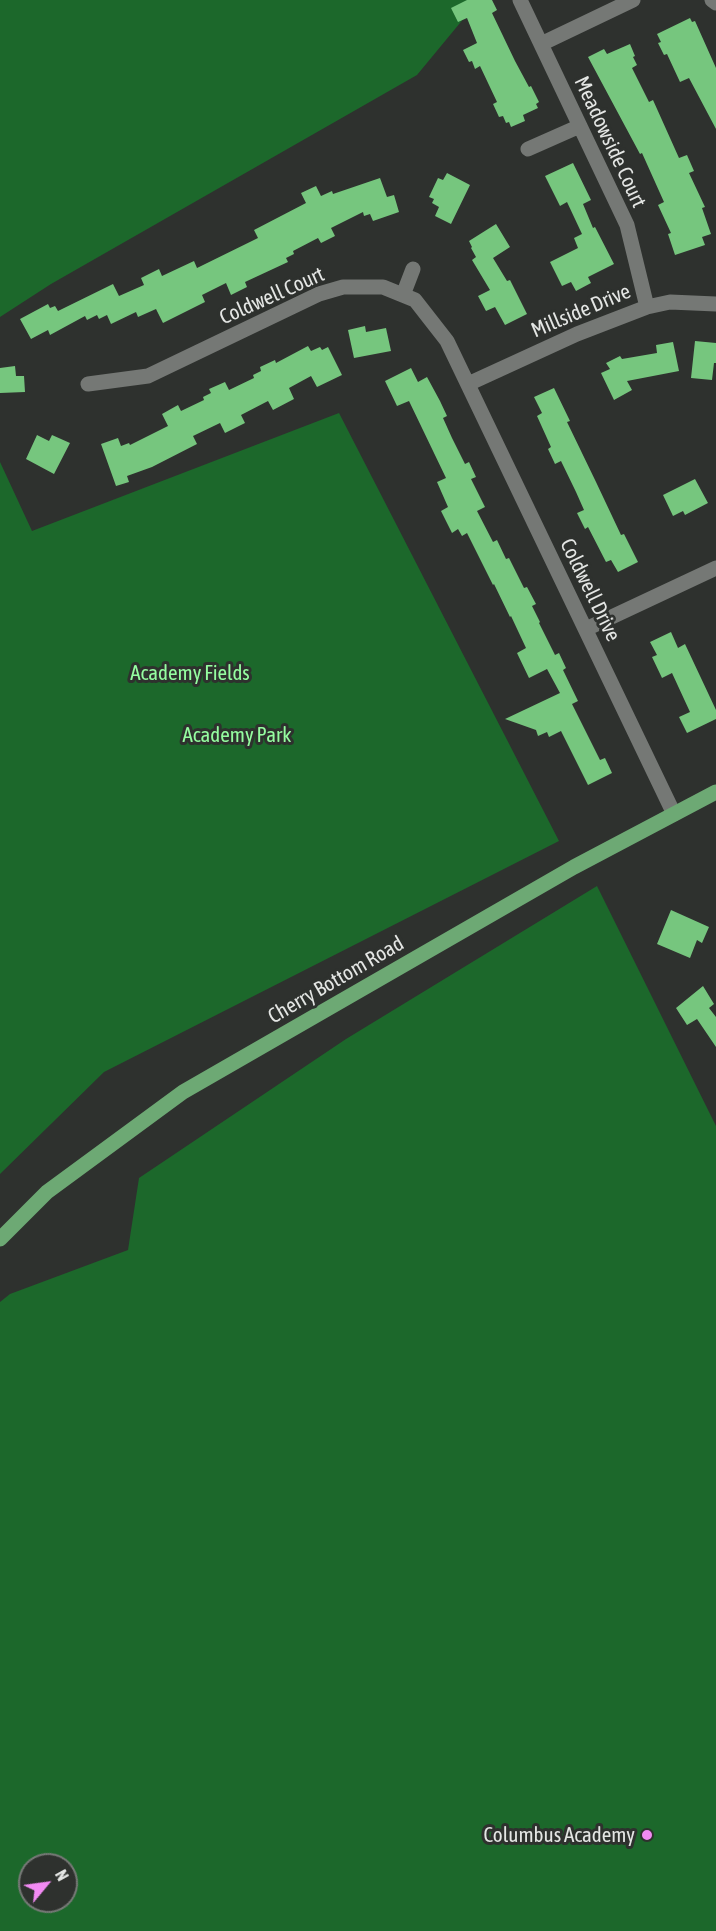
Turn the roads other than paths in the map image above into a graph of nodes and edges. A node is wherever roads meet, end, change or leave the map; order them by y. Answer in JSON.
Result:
{"nodes":[{"id":1,"x":520,"y":0,"type":"edge"},
{"id":2,"x":633,"y":0,"type":"edge"},
{"id":3,"x":712,"y":0,"type":"edge"},
{"id":4,"x":716,"y":3,"type":"edge"},
{"id":5,"x":541,"y":44,"type":"junction"},
{"id":6,"x":580,"y":126,"type":"junction"},
{"id":7,"x":528,"y":149,"type":"dead end"},
{"id":8,"x":413,"y":269,"type":"dead end"},
{"id":9,"x":403,"y":295,"type":"junction"},
{"id":10,"x":716,"y":304,"type":"edge"},
{"id":11,"x":647,"y":307,"type":"junction"},
{"id":12,"x":88,"y":384,"type":"dead end"},
{"id":13,"x":468,"y":384,"type":"junction"},
{"id":14,"x":716,"y":568,"type":"edge"},
{"id":15,"x":586,"y":629,"type":"junction"},
{"id":16,"x":716,"y":792,"type":"edge"},
{"id":17,"x":674,"y":814,"type":"junction"},
{"id":18,"x":0,"y":1239,"type":"edge"}],
"edges":[{"from":1,"to":5,"type":"street","name":"Meadowside Court"},
{"from":2,"to":5,"type":"street"},
{"from":3,"to":4,"type":"street"},
{"from":5,"to":6,"type":"street","name":"Meadowside Court"},
{"from":6,"to":7,"type":"street"},
{"from":6,"to":11,"type":"street","name":"Meadowside Court"},
{"from":8,"to":9,"type":"street"},
{"from":9,"to":12,"type":"street","name":"Coldwell Court"},
{"from":9,"to":13,"type":"street","name":"Coldwell Court"},
{"from":10,"to":11,"type":"street","name":"Millside Drive"},
{"from":11,"to":13,"type":"street","name":"Millside Drive"},
{"from":13,"to":15,"type":"street","name":"Coldwell Drive"},
{"from":14,"to":15,"type":"street"},
{"from":15,"to":17,"type":"street","name":"Coldwell Drive"},
{"from":16,"to":17,"type":"main road","name":"Cherry Bottom Road"},
{"from":17,"to":18,"type":"main road","name":"Cherry Bottom Road"}]}
